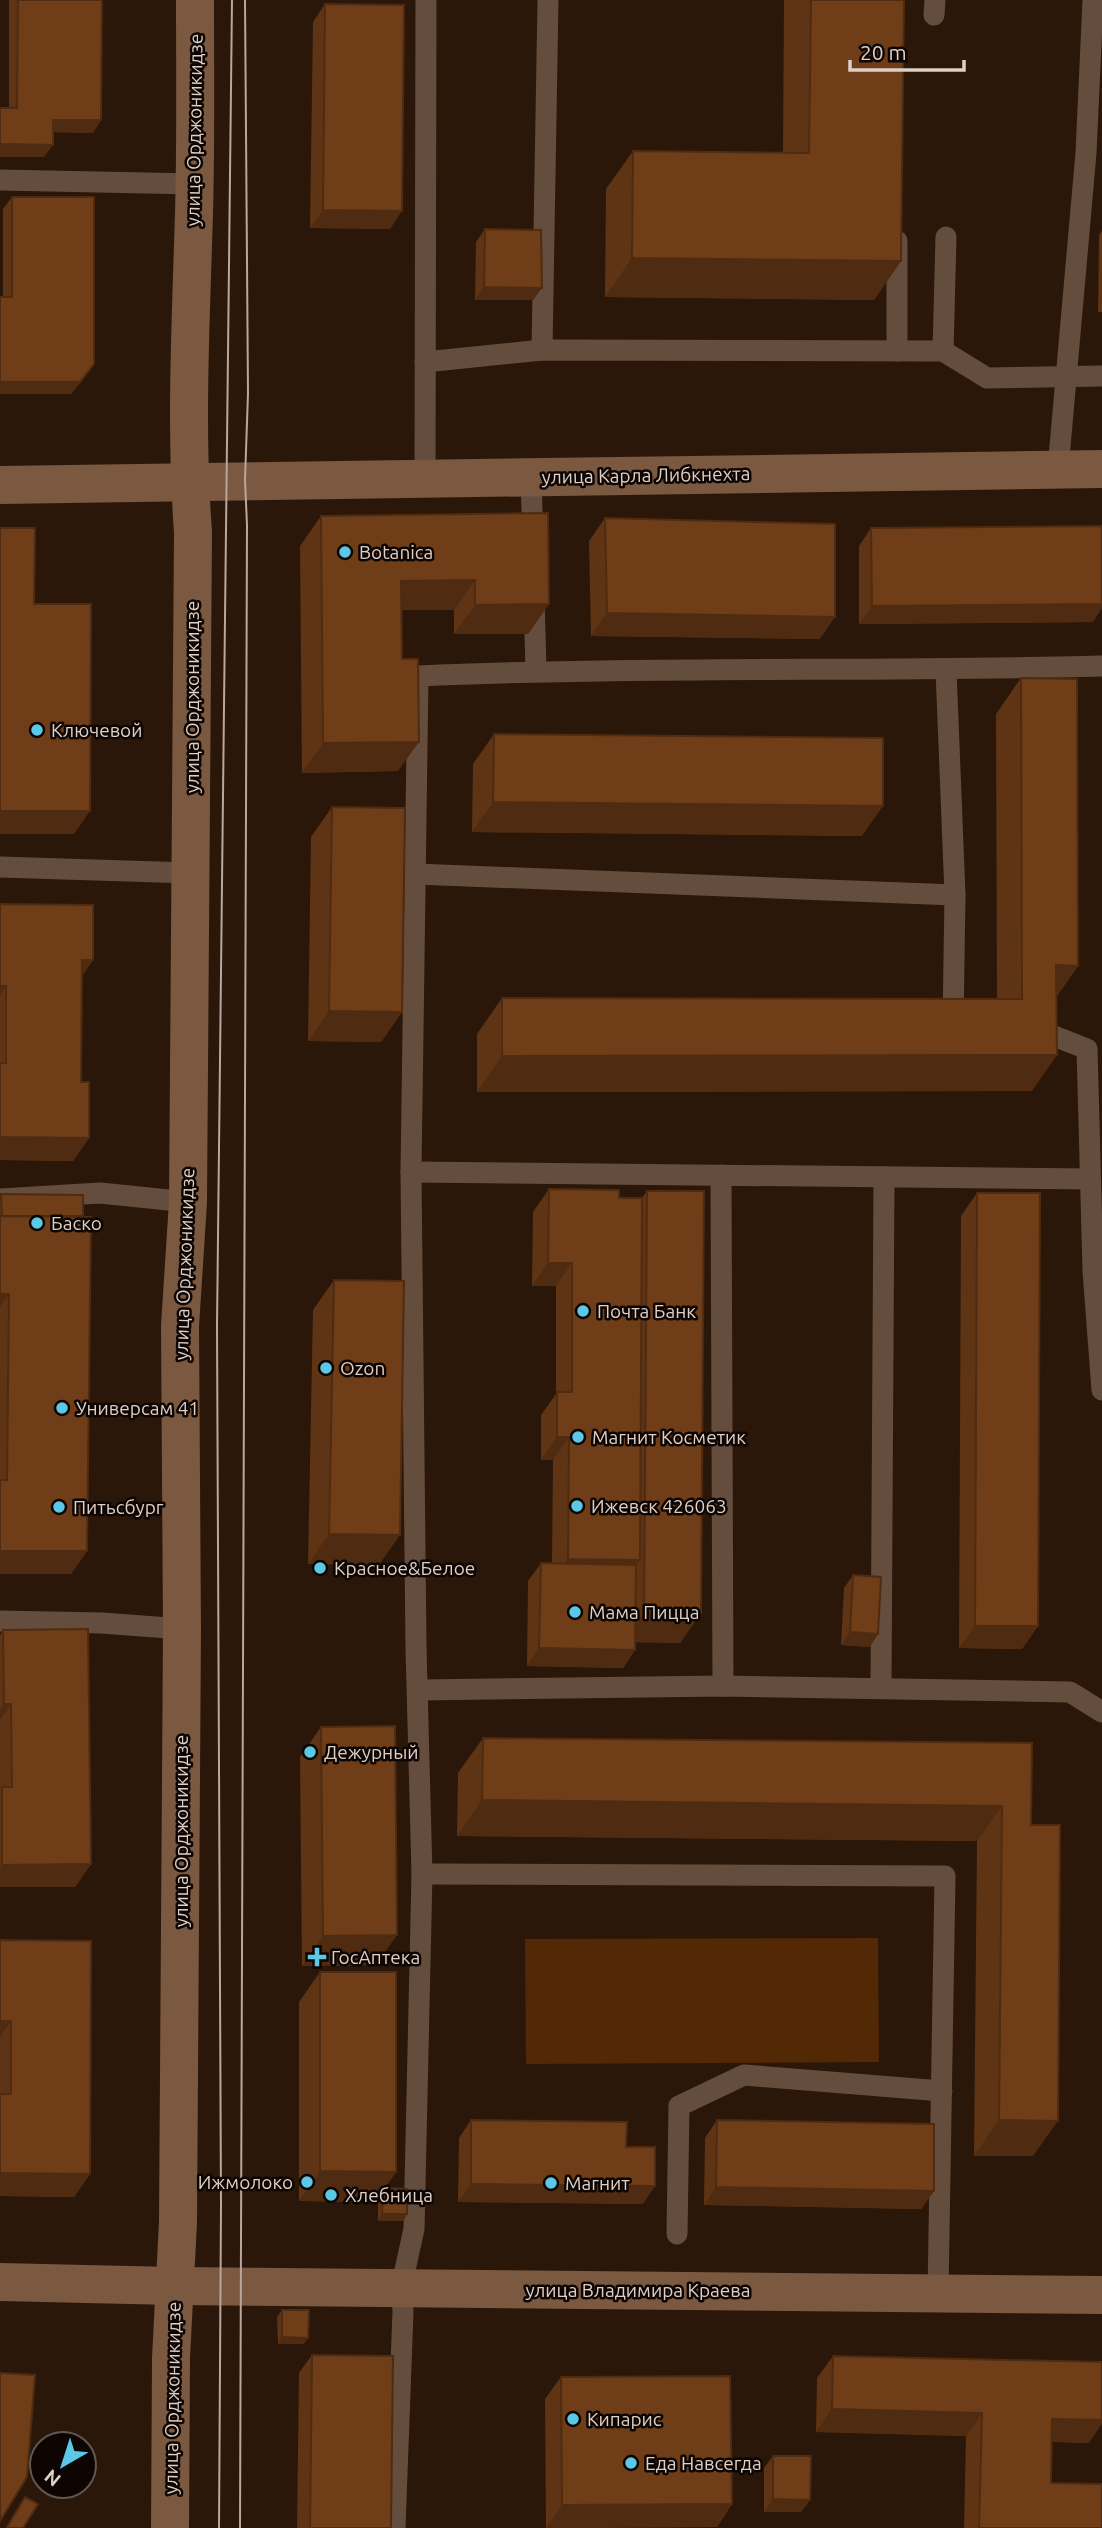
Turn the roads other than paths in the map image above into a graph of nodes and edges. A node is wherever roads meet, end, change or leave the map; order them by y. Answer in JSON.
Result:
{"nodes":[{"id":1,"x":195,"y":0,"type":"edge"},
{"id":2,"x":426,"y":0,"type":"edge"},
{"id":3,"x":548,"y":0,"type":"edge"},
{"id":4,"x":1093,"y":0,"type":"edge"},
{"id":5,"x":1094,"y":153,"type":"edge"},
{"id":6,"x":0,"y":180,"type":"edge"},
{"id":7,"x":195,"y":184,"type":"junction"},
{"id":8,"x":897,"y":227,"type":"edge"},
{"id":9,"x":946,"y":237,"type":"dead end"},
{"id":10,"x":542,"y":350,"type":"junction"},
{"id":11,"x":897,"y":351,"type":"junction"},
{"id":12,"x":943,"y":351,"type":"junction"},
{"id":13,"x":425,"y":362,"type":"junction"},
{"id":14,"x":1067,"y":376,"type":"junction"},
{"id":15,"x":1102,"y":376,"type":"edge"},
{"id":16,"x":1102,"y":468,"type":"edge"},
{"id":17,"x":1058,"y":469,"type":"junction"},
{"id":18,"x":531,"y":477,"type":"junction"},
{"id":19,"x":425,"y":478,"type":"junction"},
{"id":20,"x":189,"y":482,"type":"junction"},
{"id":21,"x":0,"y":485,"type":"edge"},
{"id":22,"x":1102,"y":666,"type":"edge"},
{"id":23,"x":946,"y":670,"type":"junction"},
{"id":24,"x":536,"y":671,"type":"junction"},
{"id":25,"x":0,"y":867,"type":"edge"},
{"id":26,"x":191,"y":873,"type":"junction"},
{"id":27,"x":415,"y":874,"type":"junction"},
{"id":28,"x":955,"y":895,"type":"junction"},
{"id":29,"x":975,"y":1027,"type":"edge"},
{"id":30,"x":1031,"y":1027,"type":"edge"},
{"id":31,"x":1094,"y":1050,"type":"edge"},
{"id":32,"x":411,"y":1172,"type":"junction"},
{"id":33,"x":721,"y":1175,"type":"junction"},
{"id":34,"x":884,"y":1177,"type":"junction"},
{"id":35,"x":1090,"y":1179,"type":"junction"},
{"id":36,"x":0,"y":1199,"type":"edge"},
{"id":37,"x":188,"y":1202,"type":"junction"},
{"id":38,"x":1097,"y":1242,"type":"edge"},
{"id":39,"x":1102,"y":1390,"type":"edge"},
{"id":40,"x":0,"y":1621,"type":"edge"},
{"id":41,"x":182,"y":1629,"type":"junction"},
{"id":42,"x":723,"y":1686,"type":"junction"},
{"id":43,"x":881,"y":1688,"type":"junction"},
{"id":44,"x":419,"y":1690,"type":"junction"},
{"id":45,"x":1102,"y":1712,"type":"edge"},
{"id":46,"x":422,"y":1874,"type":"junction"},
{"id":47,"x":942,"y":2091,"type":"junction"},
{"id":48,"x":677,"y":2234,"type":"dead end"},
{"id":49,"x":0,"y":2282,"type":"edge"},
{"id":50,"x":173,"y":2286,"type":"junction"},
{"id":51,"x":401,"y":2288,"type":"junction"},
{"id":52,"x":938,"y":2293,"type":"junction"},
{"id":53,"x":1102,"y":2295,"type":"edge"},
{"id":54,"x":170,"y":2528,"type":"edge"},
{"id":55,"x":395,"y":2528,"type":"edge"}],
"edges":[{"from":1,"to":7,"type":"main road","name":"улица Орджоникидзе"},
{"from":2,"to":13,"type":"lane"},
{"from":3,"to":10,"type":"lane"},
{"from":4,"to":5,"type":"lane"},
{"from":5,"to":14,"type":"lane"},
{"from":6,"to":7,"type":"lane"},
{"from":7,"to":20,"type":"main road","name":"улица Орджоникидзе"},
{"from":8,"to":11,"type":"lane"},
{"from":9,"to":12,"type":"lane"},
{"from":10,"to":11,"type":"lane"},
{"from":10,"to":13,"type":"lane"},
{"from":11,"to":12,"type":"lane"},
{"from":12,"to":14,"type":"lane"},
{"from":13,"to":19,"type":"lane"},
{"from":14,"to":15,"type":"lane"},
{"from":14,"to":17,"type":"lane"},
{"from":16,"to":17,"type":"main road","name":"улица Карла Либкнехта"},
{"from":17,"to":18,"type":"main road","name":"улица Карла Либкнехта"},
{"from":18,"to":19,"type":"main road","name":"улица Карла Либкнехта"},
{"from":18,"to":24,"type":"lane"},
{"from":19,"to":20,"type":"main road","name":"улица Карла Либкнехта"},
{"from":20,"to":21,"type":"main road","name":"улица Карла Либкнехта"},
{"from":20,"to":26,"type":"main road","name":"улица Орджоникидзе"},
{"from":22,"to":23,"type":"lane"},
{"from":23,"to":24,"type":"lane"},
{"from":23,"to":28,"type":"lane"},
{"from":24,"to":27,"type":"lane"},
{"from":25,"to":26,"type":"lane"},
{"from":26,"to":37,"type":"main road","name":"улица Орджоникидзе"},
{"from":27,"to":28,"type":"lane"},
{"from":27,"to":32,"type":"lane"},
{"from":28,"to":29,"type":"lane"},
{"from":30,"to":31,"type":"lane"},
{"from":31,"to":35,"type":"lane"},
{"from":32,"to":33,"type":"lane"},
{"from":32,"to":44,"type":"lane"},
{"from":33,"to":34,"type":"lane"},
{"from":33,"to":42,"type":"lane"},
{"from":34,"to":35,"type":"lane"},
{"from":34,"to":43,"type":"lane"},
{"from":35,"to":38,"type":"lane"},
{"from":36,"to":37,"type":"lane"},
{"from":37,"to":41,"type":"main road","name":"улица Орджоникидзе"},
{"from":38,"to":39,"type":"lane"},
{"from":40,"to":41,"type":"lane"},
{"from":41,"to":50,"type":"main road","name":"улица Орджоникидзе"},
{"from":42,"to":43,"type":"lane"},
{"from":42,"to":44,"type":"lane"},
{"from":43,"to":45,"type":"lane"},
{"from":44,"to":46,"type":"lane"},
{"from":46,"to":47,"type":"lane"},
{"from":46,"to":51,"type":"lane"},
{"from":47,"to":48,"type":"lane"},
{"from":47,"to":52,"type":"lane"},
{"from":49,"to":50,"type":"main road","name":"улица Владимира Краева"},
{"from":50,"to":51,"type":"main road","name":"улица Владимира Краева"},
{"from":50,"to":54,"type":"main road","name":"улица Орджоникидзе"},
{"from":51,"to":52,"type":"main road","name":"улица Владимира Краева"},
{"from":51,"to":55,"type":"lane"},
{"from":52,"to":53,"type":"main road","name":"улица Владимира Краева"}]}
